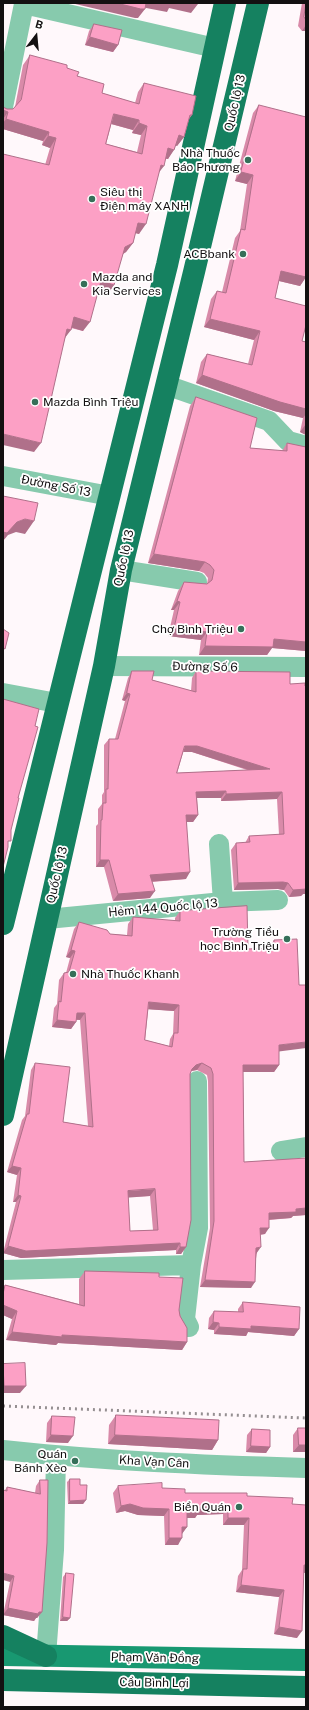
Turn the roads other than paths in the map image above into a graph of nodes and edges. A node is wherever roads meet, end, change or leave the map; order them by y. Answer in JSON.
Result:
{"nodes":[{"id":1,"x":226,"y":3,"type":"edge"},
{"id":2,"x":258,"y":3,"type":"edge"},
{"id":3,"x":24,"y":4,"type":"edge"},
{"id":4,"x":215,"y":48,"type":"junction"},
{"id":5,"x":3,"y":107,"type":"edge"},
{"id":6,"x":160,"y":293,"type":"junction"},
{"id":7,"x":188,"y":299,"type":"junction"},
{"id":8,"x":166,"y":385,"type":"junction"},
{"id":9,"x":306,"y":446,"type":"edge"},
{"id":10,"x":3,"y":476,"type":"edge"},
{"id":11,"x":110,"y":496,"type":"junction"},
{"id":12,"x":121,"y":570,"type":"junction"},
{"id":13,"x":197,"y":582,"type":"edge"},
{"id":14,"x":104,"y":666,"type":"junction"},
{"id":15,"x":306,"y":667,"type":"edge"},
{"id":16,"x":3,"y":693,"type":"edge"},
{"id":17,"x":57,"y":703,"type":"junction"},
{"id":18,"x":219,"y":844,"type":"dead end"},
{"id":19,"x":278,"y":900,"type":"dead end"},
{"id":20,"x":223,"y":902,"type":"junction"},
{"id":21,"x":47,"y":919,"type":"junction"},
{"id":22,"x":3,"y":924,"type":"edge"},
{"id":23,"x":197,"y":1081,"type":"dead end"},
{"id":24,"x":3,"y":1115,"type":"edge"},
{"id":25,"x":306,"y":1147,"type":"edge"},
{"id":26,"x":281,"y":1151,"type":"dead end"},
{"id":27,"x":191,"y":1265,"type":"junction"},
{"id":28,"x":3,"y":1270,"type":"edge"},
{"id":29,"x":189,"y":1327,"type":"dead end"},
{"id":30,"x":3,"y":1450,"type":"edge"},
{"id":31,"x":56,"y":1456,"type":"junction"},
{"id":32,"x":306,"y":1468,"type":"edge"},
{"id":33,"x":3,"y":1636,"type":"edge"},
{"id":34,"x":3,"y":1655,"type":"edge"},
{"id":35,"x":46,"y":1656,"type":"junction"},
{"id":36,"x":306,"y":1660,"type":"edge"},
{"id":37,"x":3,"y":1680,"type":"edge"},
{"id":38,"x":306,"y":1687,"type":"edge"},
{"id":39,"x":3,"y":1692,"type":"edge"}],
"edges":[{"from":1,"to":4,"type":"highway"},
{"from":2,"to":7,"type":"highway","name":"Quốc lộ 13"},
{"from":3,"to":4,"type":"street"},
{"from":3,"to":5,"type":"street"},
{"from":4,"to":6,"type":"highway"},
{"from":6,"to":7,"type":"highway"},
{"from":6,"to":11,"type":"highway"},
{"from":7,"to":8,"type":"highway","name":"Quốc lộ 13"},
{"from":8,"to":9,"type":"street"},
{"from":8,"to":12,"type":"highway","name":"Quốc lộ 13"},
{"from":10,"to":11,"type":"street","name":"Đường Số 13"},
{"from":11,"to":17,"type":"highway"},
{"from":12,"to":13,"type":"street"},
{"from":12,"to":14,"type":"highway","name":"Quốc lộ 13"},
{"from":14,"to":15,"type":"street","name":"Đường Số 6"},
{"from":14,"to":21,"type":"highway","name":"Quốc lộ 13"},
{"from":16,"to":17,"type":"street"},
{"from":17,"to":22,"type":"highway"},
{"from":18,"to":20,"type":"street"},
{"from":19,"to":20,"type":"street","name":"Hẻm 144 Quốc lộ 13"},
{"from":20,"to":21,"type":"street","name":"Hẻm 144 Quốc lộ 13"},
{"from":21,"to":24,"type":"highway","name":"Quốc lộ 13"},
{"from":23,"to":27,"type":"street"},
{"from":25,"to":26,"type":"street"},
{"from":27,"to":28,"type":"street"},
{"from":27,"to":29,"type":"street"},
{"from":30,"to":31,"type":"street","name":"Kha Vạn Cân"},
{"from":31,"to":32,"type":"street","name":"Kha Vạn Cân"},
{"from":31,"to":35,"type":"street"},
{"from":33,"to":35,"type":"highway"},
{"from":34,"to":35,"type":"main road","name":"Phạm Văn Đồng"},
{"from":35,"to":36,"type":"main road","name":"Phạm Văn Đồng"},
{"from":35,"to":39,"type":"main road"},
{"from":37,"to":38,"type":"highway","name":"Cầu Bình Lợi","bridge":true}]}
